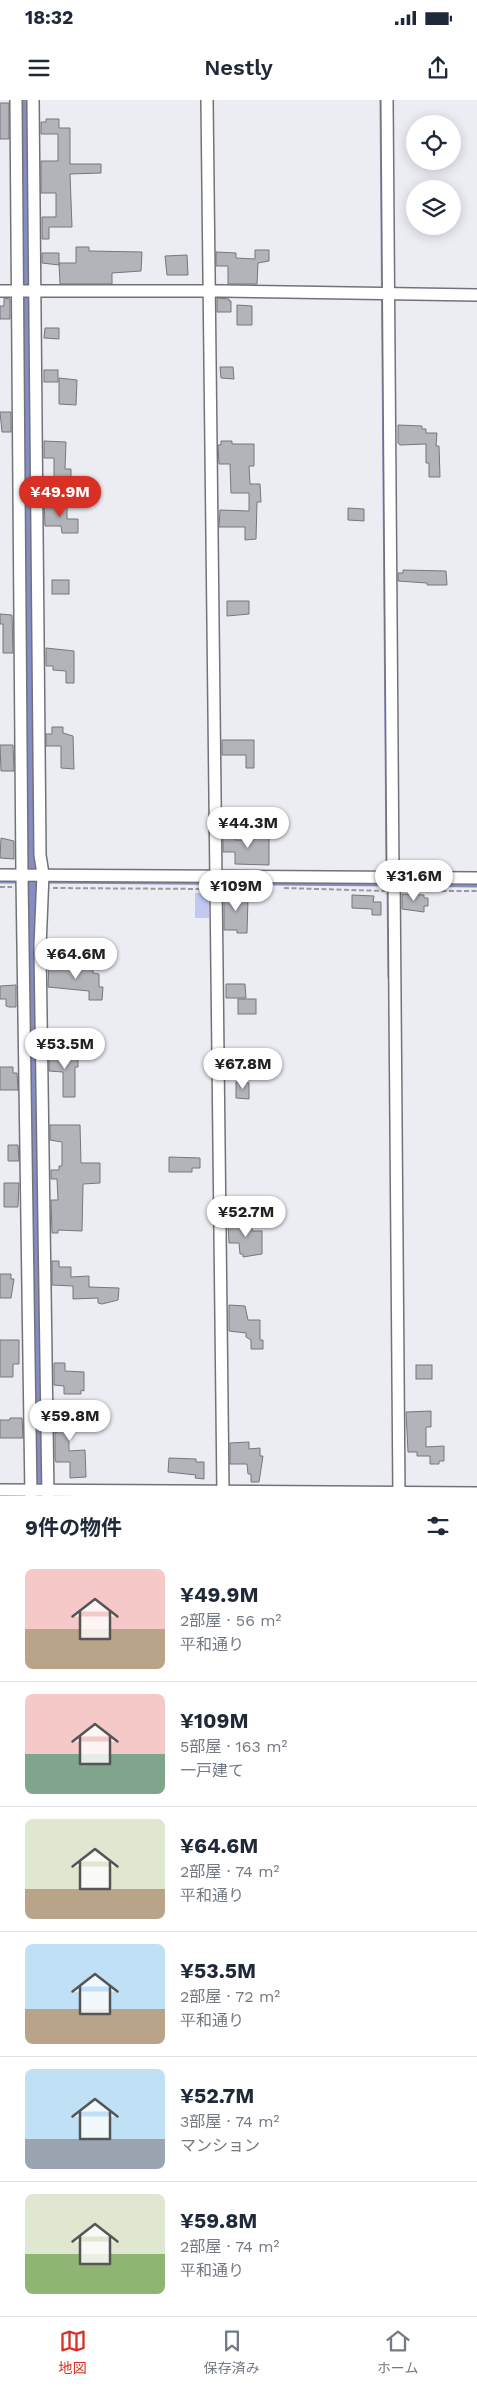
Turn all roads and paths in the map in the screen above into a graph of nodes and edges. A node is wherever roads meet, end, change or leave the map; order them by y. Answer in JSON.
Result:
{"nodes":[{"id":1,"x":16,"y":100,"type":"edge"},
{"id":2,"x":33,"y":100,"type":"edge"},
{"id":3,"x":207,"y":100,"type":"edge"},
{"id":4,"x":387,"y":100,"type":"edge"},
{"id":5,"x":0,"y":291,"type":"edge"},
{"id":6,"x":19,"y":291,"type":"junction"},
{"id":7,"x":34,"y":291,"type":"junction"},
{"id":8,"x":207,"y":292,"type":"junction"},
{"id":9,"x":385,"y":294,"type":"junction"},
{"id":10,"x":477,"y":295,"type":"edge"},
{"id":11,"x":0,"y":875,"type":"edge"},
{"id":12,"x":22,"y":878,"type":"junction"},
{"id":13,"x":477,"y":878,"type":"edge"},
{"id":14,"x":43,"y":881,"type":"junction"},
{"id":15,"x":215,"y":883,"type":"junction"},
{"id":16,"x":393,"y":884,"type":"junction"},
{"id":17,"x":278,"y":888,"type":"dead end"},
{"id":18,"x":477,"y":891,"type":"edge"},
{"id":19,"x":0,"y":1490,"type":"edge"},
{"id":20,"x":39,"y":1492,"type":"edge"},
{"id":21,"x":220,"y":1492,"type":"junction"},
{"id":22,"x":397,"y":1493,"type":"edge"},
{"id":23,"x":477,"y":1493,"type":"edge"}],
"edges":[{"from":1,"to":6,"type":"street"},
{"from":2,"to":7,"type":"street"},
{"from":3,"to":8,"type":"street"},
{"from":4,"to":9,"type":"street"},
{"from":5,"to":6,"type":"street"},
{"from":6,"to":7,"type":"street"},
{"from":6,"to":12,"type":"street"},
{"from":7,"to":8,"type":"street"},
{"from":7,"to":14,"type":"street"},
{"from":8,"to":9,"type":"street"},
{"from":8,"to":15,"type":"street"},
{"from":9,"to":10,"type":"street"},
{"from":9,"to":16,"type":"street"},
{"from":11,"to":12,"type":"street"},
{"from":12,"to":14,"type":"street"},
{"from":12,"to":20,"type":"street"},
{"from":13,"to":16,"type":"street"},
{"from":14,"to":15,"type":"street"},
{"from":14,"to":15,"type":"path"},
{"from":14,"to":20,"type":"street"},
{"from":15,"to":16,"type":"street"},
{"from":15,"to":21,"type":"street"},
{"from":16,"to":17,"type":"path"},
{"from":16,"to":18,"type":"path"},
{"from":16,"to":22,"type":"street"},
{"from":19,"to":20,"type":"street"},
{"from":20,"to":21,"type":"street"},
{"from":21,"to":22,"type":"street"},
{"from":22,"to":23,"type":"street"}]}
